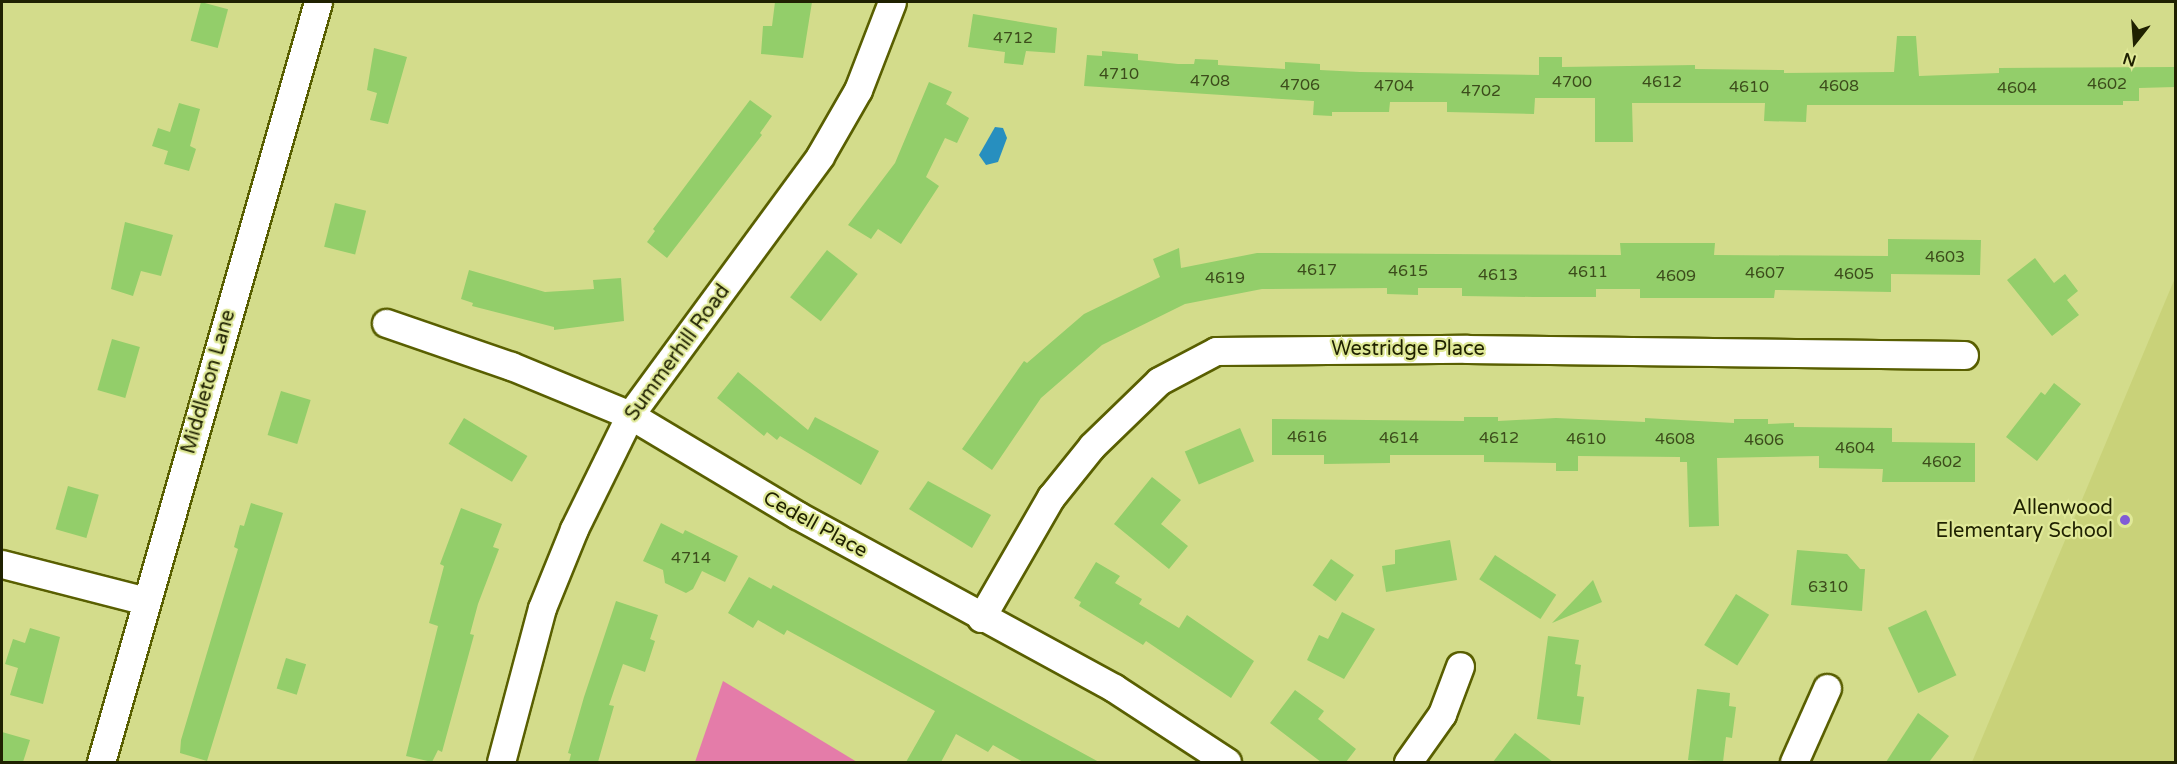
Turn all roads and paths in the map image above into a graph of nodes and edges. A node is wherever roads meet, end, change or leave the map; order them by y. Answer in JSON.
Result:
{"nodes":[{"id":1,"x":318,"y":2,"type":"edge"},
{"id":2,"x":892,"y":2,"type":"edge"},
{"id":3,"x":386,"y":323,"type":"dead end"},
{"id":4,"x":1964,"y":355,"type":"dead end"},
{"id":5,"x":630,"y":415,"type":"junction"},
{"id":6,"x":2,"y":564,"type":"edge"},
{"id":7,"x":146,"y":601,"type":"junction"},
{"id":8,"x":981,"y":618,"type":"junction"},
{"id":9,"x":1460,"y":666,"type":"dead end"},
{"id":10,"x":1827,"y":688,"type":"dead end"},
{"id":11,"x":101,"y":762,"type":"edge"},
{"id":12,"x":501,"y":762,"type":"edge"},
{"id":13,"x":1227,"y":762,"type":"edge"},
{"id":14,"x":1408,"y":762,"type":"edge"},
{"id":15,"x":1794,"y":762,"type":"edge"}],
"edges":[{"from":1,"to":7,"type":"street","name":"Middleton Lane"},
{"from":2,"to":5,"type":"street","name":"Summerhill Road"},
{"from":3,"to":5,"type":"street","name":"Cedell Place"},
{"from":4,"to":8,"type":"street","name":"Westridge Place"},
{"from":5,"to":8,"type":"street","name":"Cedell Place"},
{"from":5,"to":12,"type":"street","name":"Summerhill Road"},
{"from":6,"to":7,"type":"street"},
{"from":7,"to":11,"type":"street","name":"Middleton Lane"},
{"from":8,"to":13,"type":"street","name":"Cedell Place"},
{"from":9,"to":14,"type":"street"},
{"from":10,"to":15,"type":"street"}]}
